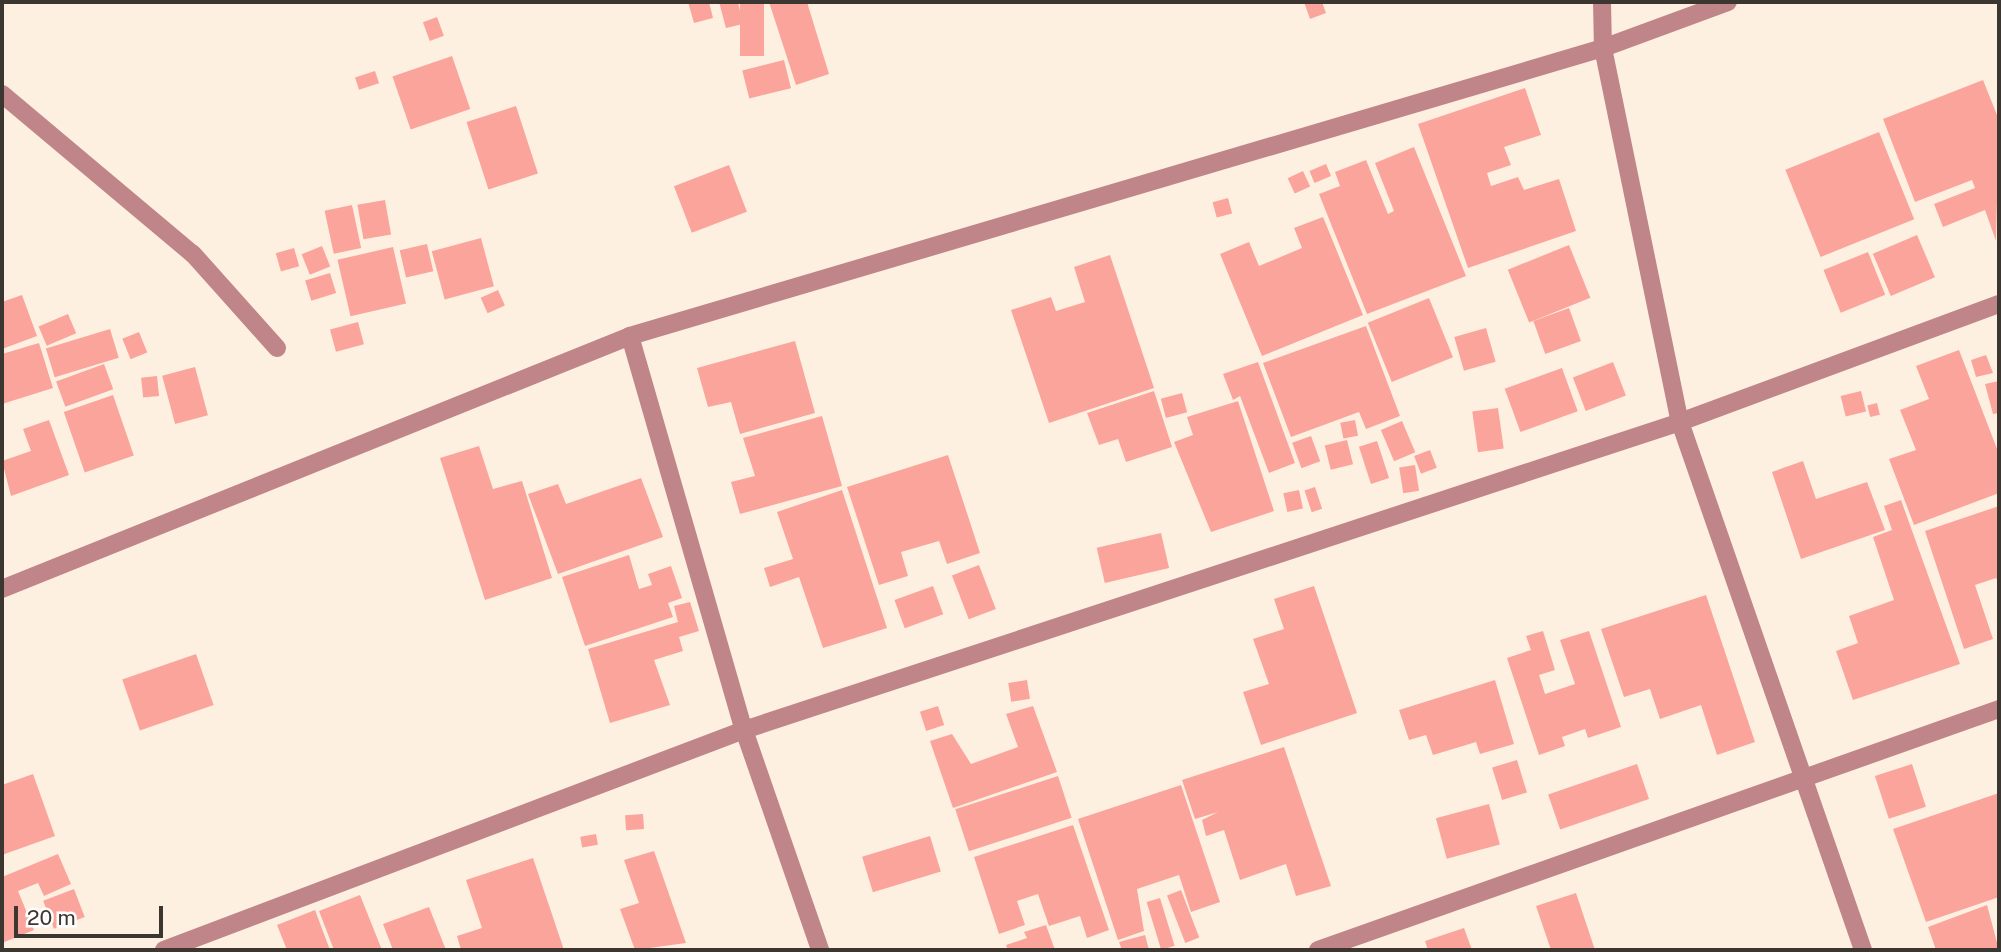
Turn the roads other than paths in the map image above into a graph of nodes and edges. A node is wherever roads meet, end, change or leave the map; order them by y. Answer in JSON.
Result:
{"nodes":[{"id":1,"x":1602,"y":2,"type":"edge"},
{"id":2,"x":1728,"y":2,"type":"edge"},
{"id":3,"x":1603,"y":48,"type":"junction"},
{"id":4,"x":2,"y":94,"type":"edge"},
{"id":5,"x":1999,"y":304,"type":"edge"},
{"id":6,"x":630,"y":336,"type":"junction"},
{"id":7,"x":278,"y":348,"type":"dead end"},
{"id":8,"x":1680,"y":422,"type":"junction"},
{"id":9,"x":2,"y":589,"type":"edge"},
{"id":10,"x":1999,"y":709,"type":"edge"},
{"id":11,"x":744,"y":730,"type":"junction"},
{"id":12,"x":1804,"y":779,"type":"junction"},
{"id":13,"x":164,"y":950,"type":"edge"},
{"id":14,"x":820,"y":950,"type":"edge"},
{"id":15,"x":1318,"y":950,"type":"edge"},
{"id":16,"x":1863,"y":950,"type":"edge"}],
"edges":[{"from":1,"to":3,"type":"street"},
{"from":2,"to":3,"type":"street"},
{"from":3,"to":6,"type":"street"},
{"from":3,"to":8,"type":"street"},
{"from":4,"to":7,"type":"street"},
{"from":5,"to":8,"type":"street"},
{"from":6,"to":9,"type":"street"},
{"from":6,"to":11,"type":"street"},
{"from":8,"to":11,"type":"street"},
{"from":8,"to":12,"type":"street"},
{"from":10,"to":12,"type":"street"},
{"from":11,"to":13,"type":"street"},
{"from":11,"to":14,"type":"street"},
{"from":12,"to":15,"type":"street"},
{"from":12,"to":16,"type":"street"}]}
